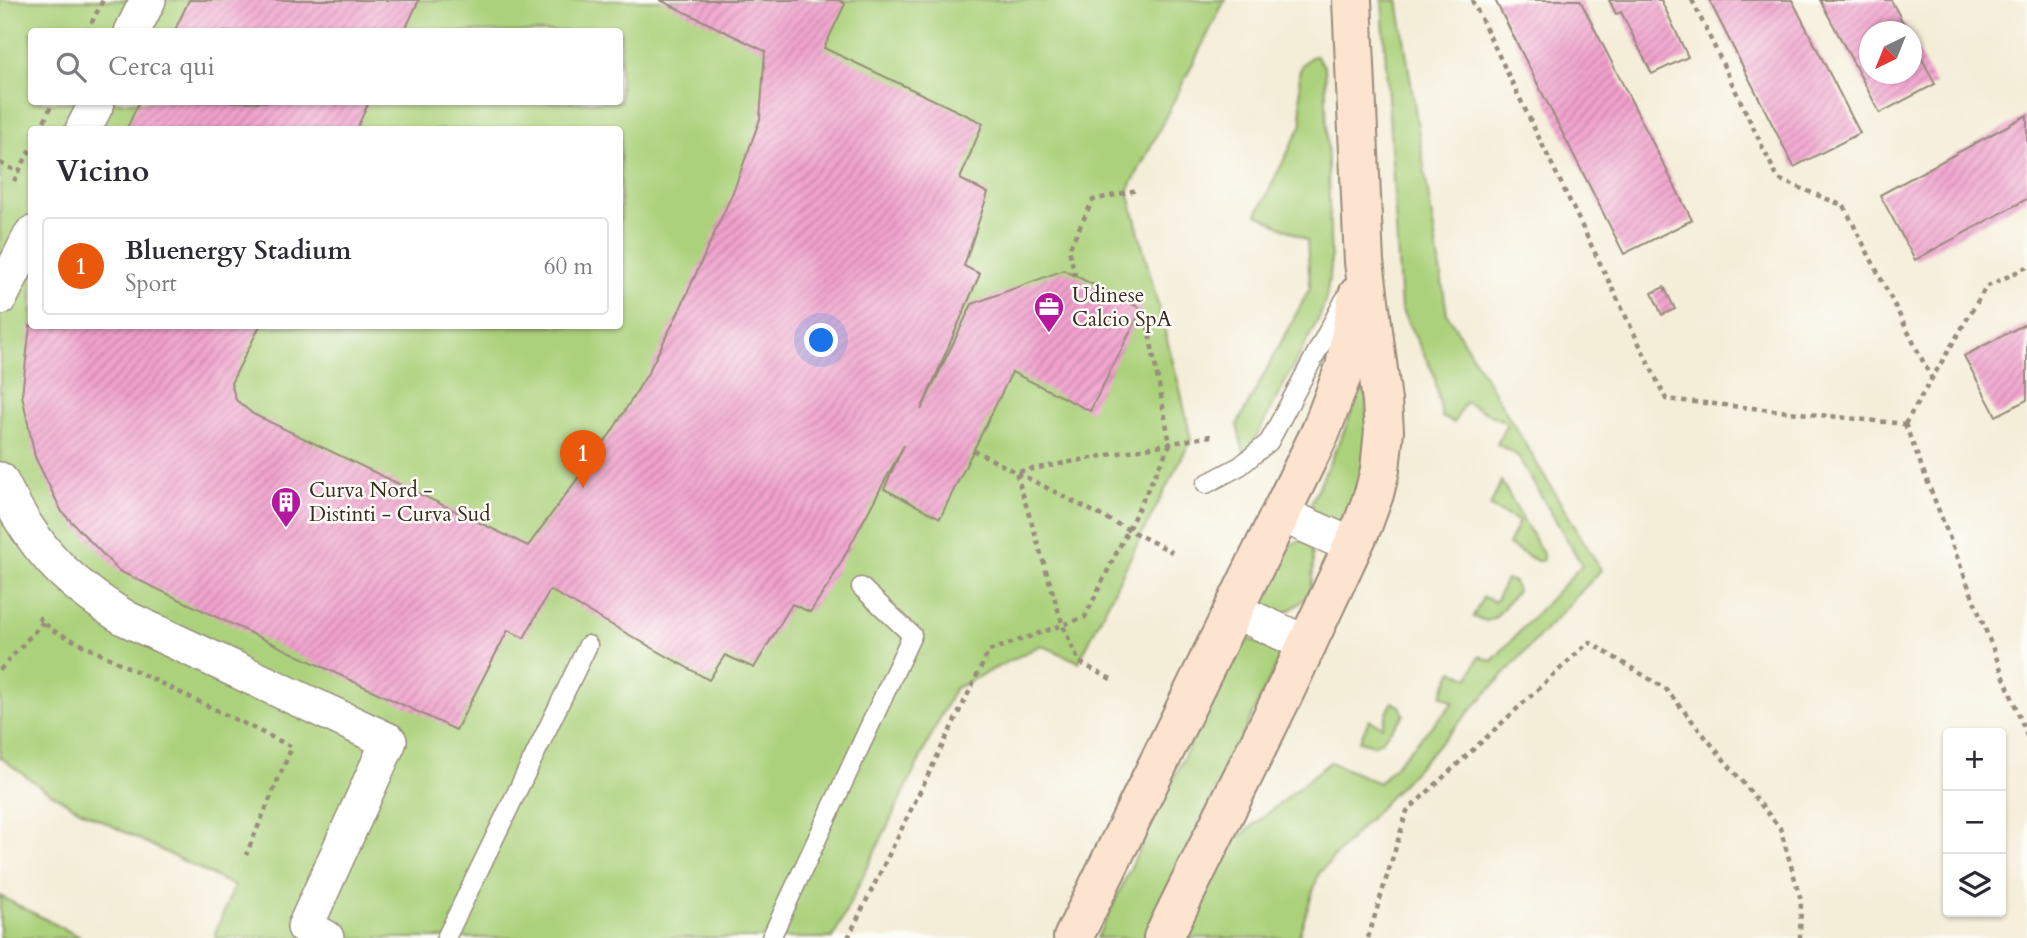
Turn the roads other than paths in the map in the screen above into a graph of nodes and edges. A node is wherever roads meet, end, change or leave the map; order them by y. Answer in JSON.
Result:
{"nodes":[{"id":1,"x":148,"y":0,"type":"edge"},
{"id":2,"x":1352,"y":0,"type":"edge"},
{"id":3,"x":134,"y":28,"type":"edge"},
{"id":4,"x":96,"y":105,"type":"edge"},
{"id":5,"x":85,"y":126,"type":"edge"},
{"id":6,"x":28,"y":242,"type":"edge"},
{"id":7,"x":1364,"y":262,"type":"junction"},
{"id":8,"x":0,"y":297,"type":"edge"},
{"id":9,"x":0,"y":480,"type":"edge"},
{"id":10,"x":1206,"y":484,"type":"dead end"},
{"id":11,"x":1281,"y":514,"type":"junction"},
{"id":12,"x":1353,"y":546,"type":"junction"},
{"id":13,"x":861,"y":587,"type":"dead end"},
{"id":14,"x":1233,"y":610,"type":"junction"},
{"id":15,"x":1307,"y":644,"type":"junction"},
{"id":16,"x":588,"y":645,"type":"dead end"},
{"id":17,"x":326,"y":938,"type":"edge"},
{"id":18,"x":446,"y":938,"type":"edge"},
{"id":19,"x":771,"y":938,"type":"edge"},
{"id":20,"x":1073,"y":938,"type":"edge"},
{"id":21,"x":1163,"y":938,"type":"edge"}],
"edges":[{"from":1,"to":3,"type":"street"},
{"from":2,"to":7,"type":"street"},
{"from":4,"to":5,"type":"street"},
{"from":6,"to":8,"type":"street"},
{"from":7,"to":10,"type":"lane"},
{"from":7,"to":11,"type":"street"},
{"from":7,"to":12,"type":"street"},
{"from":9,"to":17,"type":"street"},
{"from":11,"to":12,"type":"street"},
{"from":11,"to":14,"type":"street"},
{"from":12,"to":15,"type":"street"},
{"from":13,"to":19,"type":"lane"},
{"from":14,"to":15,"type":"street"},
{"from":14,"to":20,"type":"street"},
{"from":15,"to":21,"type":"street"},
{"from":16,"to":18,"type":"lane"}]}
